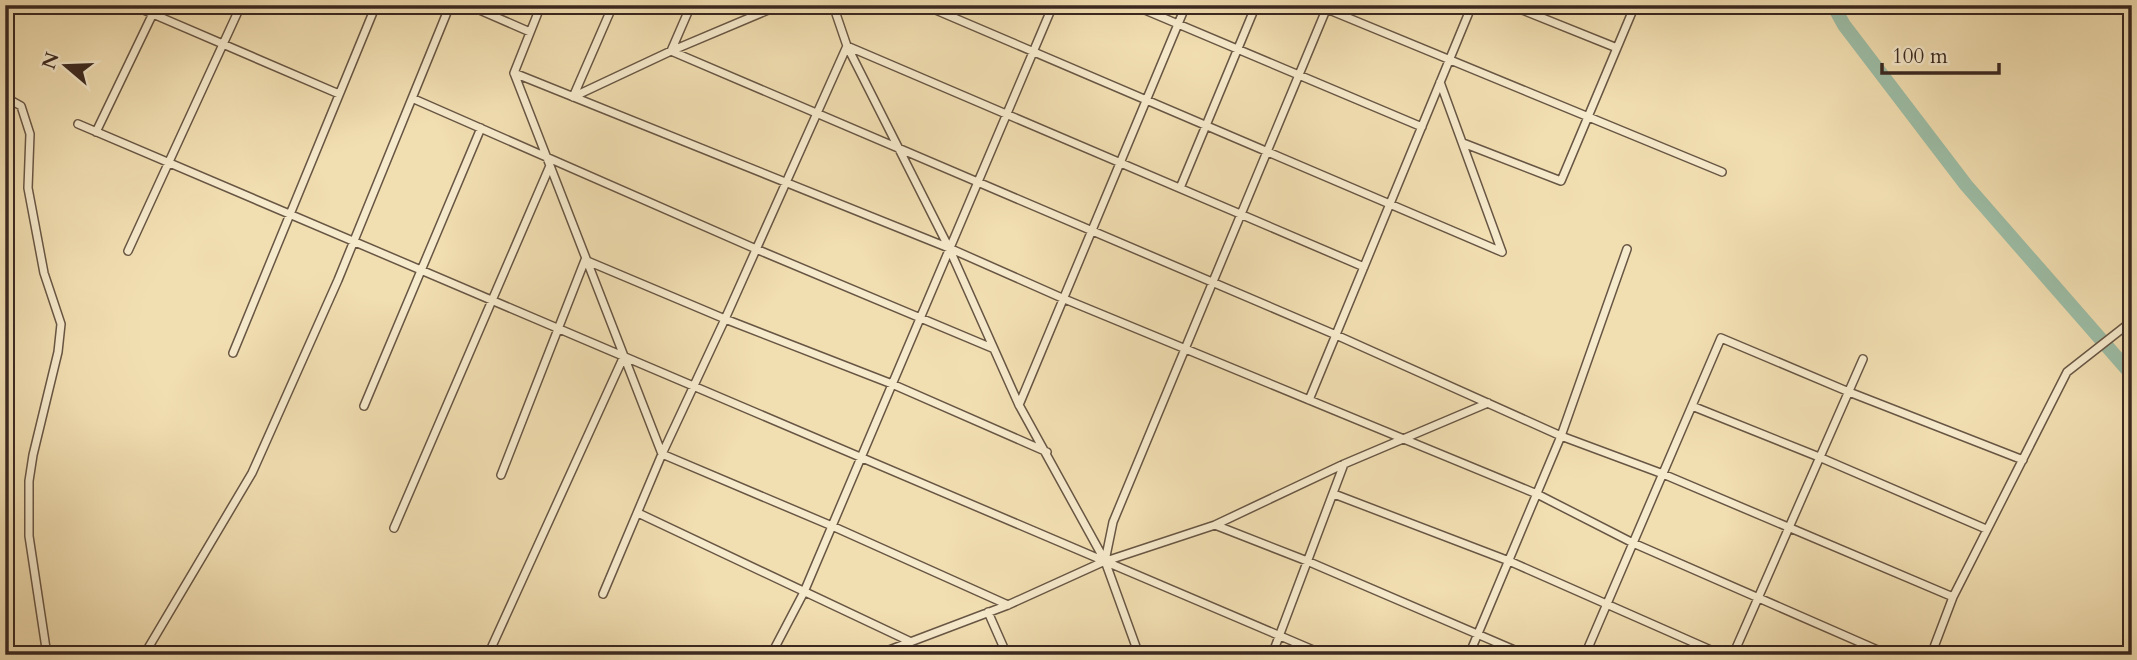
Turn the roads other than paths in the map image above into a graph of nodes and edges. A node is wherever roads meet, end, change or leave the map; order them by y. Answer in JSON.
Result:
{"nodes":[{"id":1,"x":132,"y":5,"type":"edge"},
{"id":2,"x":157,"y":5,"type":"edge"},
{"id":3,"x":241,"y":5,"type":"edge"},
{"id":4,"x":376,"y":5,"type":"edge"},
{"id":5,"x":450,"y":5,"type":"edge"},
{"id":6,"x":468,"y":5,"type":"edge"},
{"id":7,"x":541,"y":5,"type":"edge"},
{"id":8,"x":613,"y":5,"type":"edge"},
{"id":9,"x":691,"y":5,"type":"edge"},
{"id":10,"x":780,"y":5,"type":"edge"},
{"id":11,"x":832,"y":5,"type":"edge"},
{"id":12,"x":925,"y":5,"type":"edge"},
{"id":13,"x":1053,"y":5,"type":"edge"},
{"id":14,"x":1133,"y":5,"type":"edge"},
{"id":15,"x":1185,"y":5,"type":"edge"},
{"id":16,"x":1256,"y":5,"type":"edge"},
{"id":17,"x":1317,"y":5,"type":"edge"},
{"id":18,"x":1472,"y":5,"type":"edge"},
{"id":19,"x":1510,"y":5,"type":"edge"},
{"id":20,"x":1635,"y":5,"type":"edge"},
{"id":21,"x":1327,"y":7,"type":"edge"},
{"id":22,"x":152,"y":14,"type":"junction"},
{"id":23,"x":1178,"y":22,"type":"junction"},
{"id":24,"x":530,"y":32,"type":"junction"},
{"id":25,"x":222,"y":44,"type":"junction"},
{"id":26,"x":847,"y":46,"type":"junction"},
{"id":27,"x":1238,"y":48,"type":"junction"},
{"id":28,"x":1617,"y":48,"type":"junction"},
{"id":29,"x":671,"y":51,"type":"junction"},
{"id":30,"x":1033,"y":52,"type":"junction"},
{"id":31,"x":1449,"y":61,"type":"junction"},
{"id":32,"x":514,"y":73,"type":"junction"},
{"id":33,"x":1298,"y":74,"type":"junction"},
{"id":34,"x":1440,"y":82,"type":"junction"},
{"id":35,"x":339,"y":94,"type":"junction"},
{"id":36,"x":5,"y":97,"type":"edge"},
{"id":37,"x":573,"y":97,"type":"junction"},
{"id":38,"x":414,"y":99,"type":"junction"},
{"id":39,"x":1146,"y":100,"type":"junction"},
{"id":40,"x":817,"y":113,"type":"junction"},
{"id":41,"x":1007,"y":114,"type":"junction"},
{"id":42,"x":1588,"y":118,"type":"junction"},
{"id":43,"x":78,"y":124,"type":"dead end"},
{"id":44,"x":1206,"y":125,"type":"junction"},
{"id":45,"x":1422,"y":127,"type":"junction"},
{"id":46,"x":481,"y":128,"type":"junction"},
{"id":47,"x":96,"y":132,"type":"junction"},
{"id":48,"x":1463,"y":143,"type":"junction"},
{"id":49,"x":899,"y":149,"type":"junction"},
{"id":50,"x":1266,"y":151,"type":"junction"},
{"id":51,"x":544,"y":154,"type":"junction"},
{"id":52,"x":168,"y":162,"type":"junction"},
{"id":53,"x":1119,"y":162,"type":"junction"},
{"id":54,"x":549,"y":168,"type":"junction"},
{"id":55,"x":1722,"y":172,"type":"dead end"},
{"id":56,"x":786,"y":182,"type":"junction"},
{"id":57,"x":978,"y":182,"type":"junction"},
{"id":58,"x":1180,"y":188,"type":"junction"},
{"id":59,"x":1390,"y":204,"type":"junction"},
{"id":60,"x":290,"y":214,"type":"junction"},
{"id":61,"x":1240,"y":214,"type":"junction"},
{"id":62,"x":1090,"y":230,"type":"junction"},
{"id":63,"x":354,"y":241,"type":"junction"},
{"id":64,"x":949,"y":248,"type":"junction"},
{"id":65,"x":756,"y":249,"type":"junction"},
{"id":66,"x":1628,"y":249,"type":"dead end"},
{"id":67,"x":128,"y":251,"type":"dead end"},
{"id":68,"x":585,"y":260,"type":"junction"},
{"id":69,"x":1364,"y":267,"type":"junction"},
{"id":70,"x":421,"y":270,"type":"junction"},
{"id":71,"x":1212,"y":282,"type":"junction"},
{"id":72,"x":1062,"y":298,"type":"junction"},
{"id":73,"x":492,"y":300,"type":"junction"},
{"id":74,"x":920,"y":318,"type":"junction"},
{"id":75,"x":725,"y":319,"type":"junction"},
{"id":76,"x":2132,"y":321,"type":"edge"},
{"id":77,"x":558,"y":328,"type":"junction"},
{"id":78,"x":1336,"y":335,"type":"junction"},
{"id":79,"x":992,"y":348,"type":"junction"},
{"id":80,"x":1185,"y":349,"type":"junction"},
{"id":81,"x":233,"y":353,"type":"dead end"},
{"id":82,"x":624,"y":356,"type":"junction"},
{"id":83,"x":1863,"y":359,"type":"dead end"},
{"id":84,"x":892,"y":384,"type":"junction"},
{"id":85,"x":695,"y":386,"type":"junction"},
{"id":86,"x":1849,"y":392,"type":"junction"},
{"id":87,"x":1309,"y":400,"type":"junction"},
{"id":88,"x":1488,"y":403,"type":"junction"},
{"id":89,"x":364,"y":405,"type":"dead end"},
{"id":90,"x":1019,"y":405,"type":"junction"},
{"id":91,"x":1692,"y":406,"type":"junction"},
{"id":92,"x":1562,"y":436,"type":"junction"},
{"id":93,"x":1402,"y":439,"type":"junction"},
{"id":94,"x":1047,"y":452,"type":"junction"},
{"id":95,"x":662,"y":454,"type":"junction"},
{"id":96,"x":861,"y":457,"type":"junction"},
{"id":97,"x":1819,"y":457,"type":"junction"},
{"id":98,"x":2023,"y":460,"type":"junction"},
{"id":99,"x":1344,"y":464,"type":"junction"},
{"id":100,"x":1663,"y":474,"type":"junction"},
{"id":101,"x":501,"y":475,"type":"dead end"},
{"id":102,"x":1334,"y":494,"type":"junction"},
{"id":103,"x":1537,"y":494,"type":"junction"},
{"id":104,"x":638,"y":513,"type":"junction"},
{"id":105,"x":1215,"y":525,"type":"junction"},
{"id":106,"x":832,"y":526,"type":"junction"},
{"id":107,"x":394,"y":528,"type":"dead end"},
{"id":108,"x":1787,"y":528,"type":"junction"},
{"id":109,"x":1986,"y":529,"type":"junction"},
{"id":110,"x":1633,"y":543,"type":"junction"},
{"id":111,"x":1105,"y":561,"type":"junction"},
{"id":112,"x":1307,"y":561,"type":"junction"},
{"id":113,"x":1509,"y":561,"type":"junction"},
{"id":114,"x":804,"y":592,"type":"junction"},
{"id":115,"x":603,"y":594,"type":"dead end"},
{"id":116,"x":1759,"y":596,"type":"junction"},
{"id":117,"x":1953,"y":597,"type":"junction"},
{"id":118,"x":1607,"y":604,"type":"junction"},
{"id":119,"x":1007,"y":605,"type":"junction"},
{"id":120,"x":988,"y":612,"type":"junction"},
{"id":121,"x":1478,"y":633,"type":"junction"},
{"id":122,"x":1279,"y":635,"type":"junction"},
{"id":123,"x":909,"y":641,"type":"junction"},
{"id":124,"x":1140,"y":654,"type":"edge"},
{"id":125,"x":47,"y":655,"type":"edge"},
{"id":126,"x":144,"y":655,"type":"edge"},
{"id":127,"x":488,"y":655,"type":"edge"},
{"id":128,"x":771,"y":655,"type":"edge"},
{"id":129,"x":876,"y":655,"type":"edge"},
{"id":130,"x":1007,"y":655,"type":"edge"},
{"id":131,"x":1272,"y":655,"type":"edge"},
{"id":132,"x":1325,"y":655,"type":"edge"},
{"id":133,"x":1469,"y":655,"type":"edge"},
{"id":134,"x":1526,"y":655,"type":"edge"},
{"id":135,"x":1585,"y":655,"type":"edge"},
{"id":136,"x":1722,"y":655,"type":"edge"},
{"id":137,"x":1733,"y":655,"type":"edge"},
{"id":138,"x":1889,"y":655,"type":"edge"},
{"id":139,"x":1931,"y":655,"type":"edge"}],
"edges":[{"from":1,"to":22,"type":"street"},
{"from":2,"to":22,"type":"street"},
{"from":3,"to":25,"type":"street"},
{"from":4,"to":35,"type":"street"},
{"from":5,"to":38,"type":"street"},
{"from":6,"to":24,"type":"street"},
{"from":7,"to":24,"type":"street"},
{"from":8,"to":37,"type":"street"},
{"from":9,"to":29,"type":"street"},
{"from":10,"to":29,"type":"street"},
{"from":11,"to":26,"type":"street"},
{"from":12,"to":30,"type":"street"},
{"from":13,"to":30,"type":"street"},
{"from":14,"to":23,"type":"street"},
{"from":15,"to":23,"type":"street"},
{"from":16,"to":27,"type":"street"},
{"from":17,"to":21,"type":"street"},
{"from":18,"to":31,"type":"street"},
{"from":19,"to":28,"type":"street"},
{"from":20,"to":28,"type":"street"},
{"from":21,"to":31,"type":"street"},
{"from":21,"to":33,"type":"street"},
{"from":22,"to":25,"type":"street"},
{"from":22,"to":47,"type":"street"},
{"from":23,"to":27,"type":"street"},
{"from":23,"to":39,"type":"street"},
{"from":24,"to":32,"type":"street"},
{"from":25,"to":35,"type":"street"},
{"from":25,"to":52,"type":"street"},
{"from":26,"to":40,"type":"street"},
{"from":26,"to":41,"type":"street"},
{"from":26,"to":49,"type":"street"},
{"from":27,"to":33,"type":"street"},
{"from":27,"to":44,"type":"street"},
{"from":28,"to":42,"type":"street"},
{"from":29,"to":37,"type":"street"},
{"from":29,"to":40,"type":"street"},
{"from":30,"to":39,"type":"street"},
{"from":30,"to":41,"type":"street"},
{"from":31,"to":34,"type":"street"},
{"from":31,"to":42,"type":"street"},
{"from":32,"to":37,"type":"street"},
{"from":32,"to":51,"type":"street"},
{"from":33,"to":45,"type":"street"},
{"from":33,"to":50,"type":"street"},
{"from":34,"to":45,"type":"street"},
{"from":34,"to":48,"type":"street"},
{"from":35,"to":60,"type":"street"},
{"from":36,"to":125,"type":"street"},
{"from":37,"to":56,"type":"street"},
{"from":38,"to":46,"type":"street"},
{"from":38,"to":63,"type":"street"},
{"from":39,"to":44,"type":"street"},
{"from":39,"to":53,"type":"street"},
{"from":40,"to":49,"type":"street"},
{"from":40,"to":56,"type":"street"},
{"from":41,"to":53,"type":"street"},
{"from":41,"to":57,"type":"street"},
{"from":42,"to":48,"type":"street"},
{"from":42,"to":55,"type":"street"},
{"from":43,"to":47,"type":"street"},
{"from":44,"to":50,"type":"street"},
{"from":44,"to":58,"type":"street"},
{"from":45,"to":59,"type":"street"},
{"from":46,"to":51,"type":"street"},
{"from":46,"to":70,"type":"street"},
{"from":47,"to":52,"type":"street"},
{"from":48,"to":59,"type":"street"},
{"from":49,"to":57,"type":"street"},
{"from":49,"to":64,"type":"street"},
{"from":50,"to":59,"type":"street"},
{"from":50,"to":61,"type":"street"},
{"from":51,"to":54,"type":"street"},
{"from":51,"to":65,"type":"street"},
{"from":52,"to":60,"type":"street"},
{"from":52,"to":67,"type":"street"},
{"from":53,"to":58,"type":"street"},
{"from":53,"to":62,"type":"street"},
{"from":54,"to":68,"type":"street"},
{"from":54,"to":73,"type":"street"},
{"from":56,"to":64,"type":"street"},
{"from":56,"to":65,"type":"street"},
{"from":57,"to":62,"type":"street"},
{"from":57,"to":64,"type":"street"},
{"from":58,"to":61,"type":"street"},
{"from":59,"to":69,"type":"street"},
{"from":60,"to":63,"type":"street"},
{"from":60,"to":81,"type":"street"},
{"from":61,"to":69,"type":"street"},
{"from":61,"to":71,"type":"street"},
{"from":62,"to":71,"type":"street"},
{"from":62,"to":72,"type":"street"},
{"from":63,"to":70,"type":"street"},
{"from":63,"to":126,"type":"street"},
{"from":64,"to":72,"type":"street"},
{"from":64,"to":74,"type":"street"},
{"from":64,"to":79,"type":"street"},
{"from":65,"to":74,"type":"street"},
{"from":65,"to":75,"type":"street"},
{"from":66,"to":92,"type":"street"},
{"from":68,"to":75,"type":"street"},
{"from":68,"to":77,"type":"street"},
{"from":68,"to":82,"type":"street"},
{"from":69,"to":78,"type":"street"},
{"from":70,"to":73,"type":"street"},
{"from":70,"to":89,"type":"street"},
{"from":71,"to":78,"type":"street"},
{"from":71,"to":80,"type":"street"},
{"from":72,"to":80,"type":"street"},
{"from":72,"to":90,"type":"street"},
{"from":73,"to":77,"type":"street"},
{"from":73,"to":107,"type":"street"},
{"from":74,"to":79,"type":"street"},
{"from":74,"to":84,"type":"street"},
{"from":75,"to":84,"type":"street"},
{"from":75,"to":85,"type":"street"},
{"from":76,"to":98,"type":"street"},
{"from":77,"to":82,"type":"street"},
{"from":77,"to":101,"type":"street"},
{"from":78,"to":87,"type":"street"},
{"from":78,"to":88,"type":"street"},
{"from":79,"to":90,"type":"street"},
{"from":80,"to":87,"type":"street"},
{"from":80,"to":111,"type":"street"},
{"from":82,"to":85,"type":"street"},
{"from":82,"to":95,"type":"street"},
{"from":82,"to":127,"type":"street"},
{"from":83,"to":86,"type":"street"},
{"from":84,"to":94,"type":"street"},
{"from":84,"to":96,"type":"street"},
{"from":85,"to":95,"type":"street"},
{"from":85,"to":96,"type":"street"},
{"from":86,"to":91,"type":"street"},
{"from":86,"to":97,"type":"street"},
{"from":86,"to":98,"type":"street"},
{"from":87,"to":93,"type":"street"},
{"from":88,"to":92,"type":"street"},
{"from":88,"to":93,"type":"street"},
{"from":90,"to":94,"type":"street"},
{"from":91,"to":97,"type":"street"},
{"from":91,"to":100,"type":"street"},
{"from":92,"to":100,"type":"street"},
{"from":92,"to":103,"type":"street"},
{"from":93,"to":99,"type":"street"},
{"from":93,"to":103,"type":"street"},
{"from":94,"to":111,"type":"street"},
{"from":95,"to":104,"type":"street"},
{"from":95,"to":106,"type":"street"},
{"from":96,"to":106,"type":"street"},
{"from":96,"to":111,"type":"street"},
{"from":97,"to":108,"type":"street"},
{"from":97,"to":109,"type":"street"},
{"from":98,"to":109,"type":"street"},
{"from":99,"to":102,"type":"street"},
{"from":99,"to":105,"type":"street"},
{"from":100,"to":108,"type":"street"},
{"from":100,"to":110,"type":"street"},
{"from":102,"to":112,"type":"street"},
{"from":102,"to":113,"type":"street"},
{"from":103,"to":110,"type":"street"},
{"from":103,"to":113,"type":"street"},
{"from":104,"to":114,"type":"street"},
{"from":104,"to":115,"type":"street"},
{"from":105,"to":111,"type":"street"},
{"from":105,"to":112,"type":"street"},
{"from":106,"to":114,"type":"street"},
{"from":106,"to":119,"type":"street"},
{"from":108,"to":116,"type":"street"},
{"from":108,"to":117,"type":"street"},
{"from":109,"to":117,"type":"street"},
{"from":110,"to":116,"type":"street"},
{"from":110,"to":118,"type":"street"},
{"from":111,"to":119,"type":"street"},
{"from":111,"to":122,"type":"street"},
{"from":111,"to":124,"type":"street"},
{"from":112,"to":121,"type":"street"},
{"from":112,"to":122,"type":"street"},
{"from":113,"to":118,"type":"street"},
{"from":113,"to":121,"type":"street"},
{"from":114,"to":123,"type":"street"},
{"from":114,"to":128,"type":"street"},
{"from":116,"to":137,"type":"street"},
{"from":116,"to":138,"type":"street"},
{"from":117,"to":139,"type":"street"},
{"from":118,"to":135,"type":"street"},
{"from":118,"to":136,"type":"street"},
{"from":119,"to":120,"type":"street"},
{"from":120,"to":123,"type":"street"},
{"from":120,"to":130,"type":"street"},
{"from":121,"to":133,"type":"street"},
{"from":121,"to":134,"type":"street"},
{"from":122,"to":131,"type":"street"},
{"from":122,"to":132,"type":"street"},
{"from":123,"to":129,"type":"street"}]}
